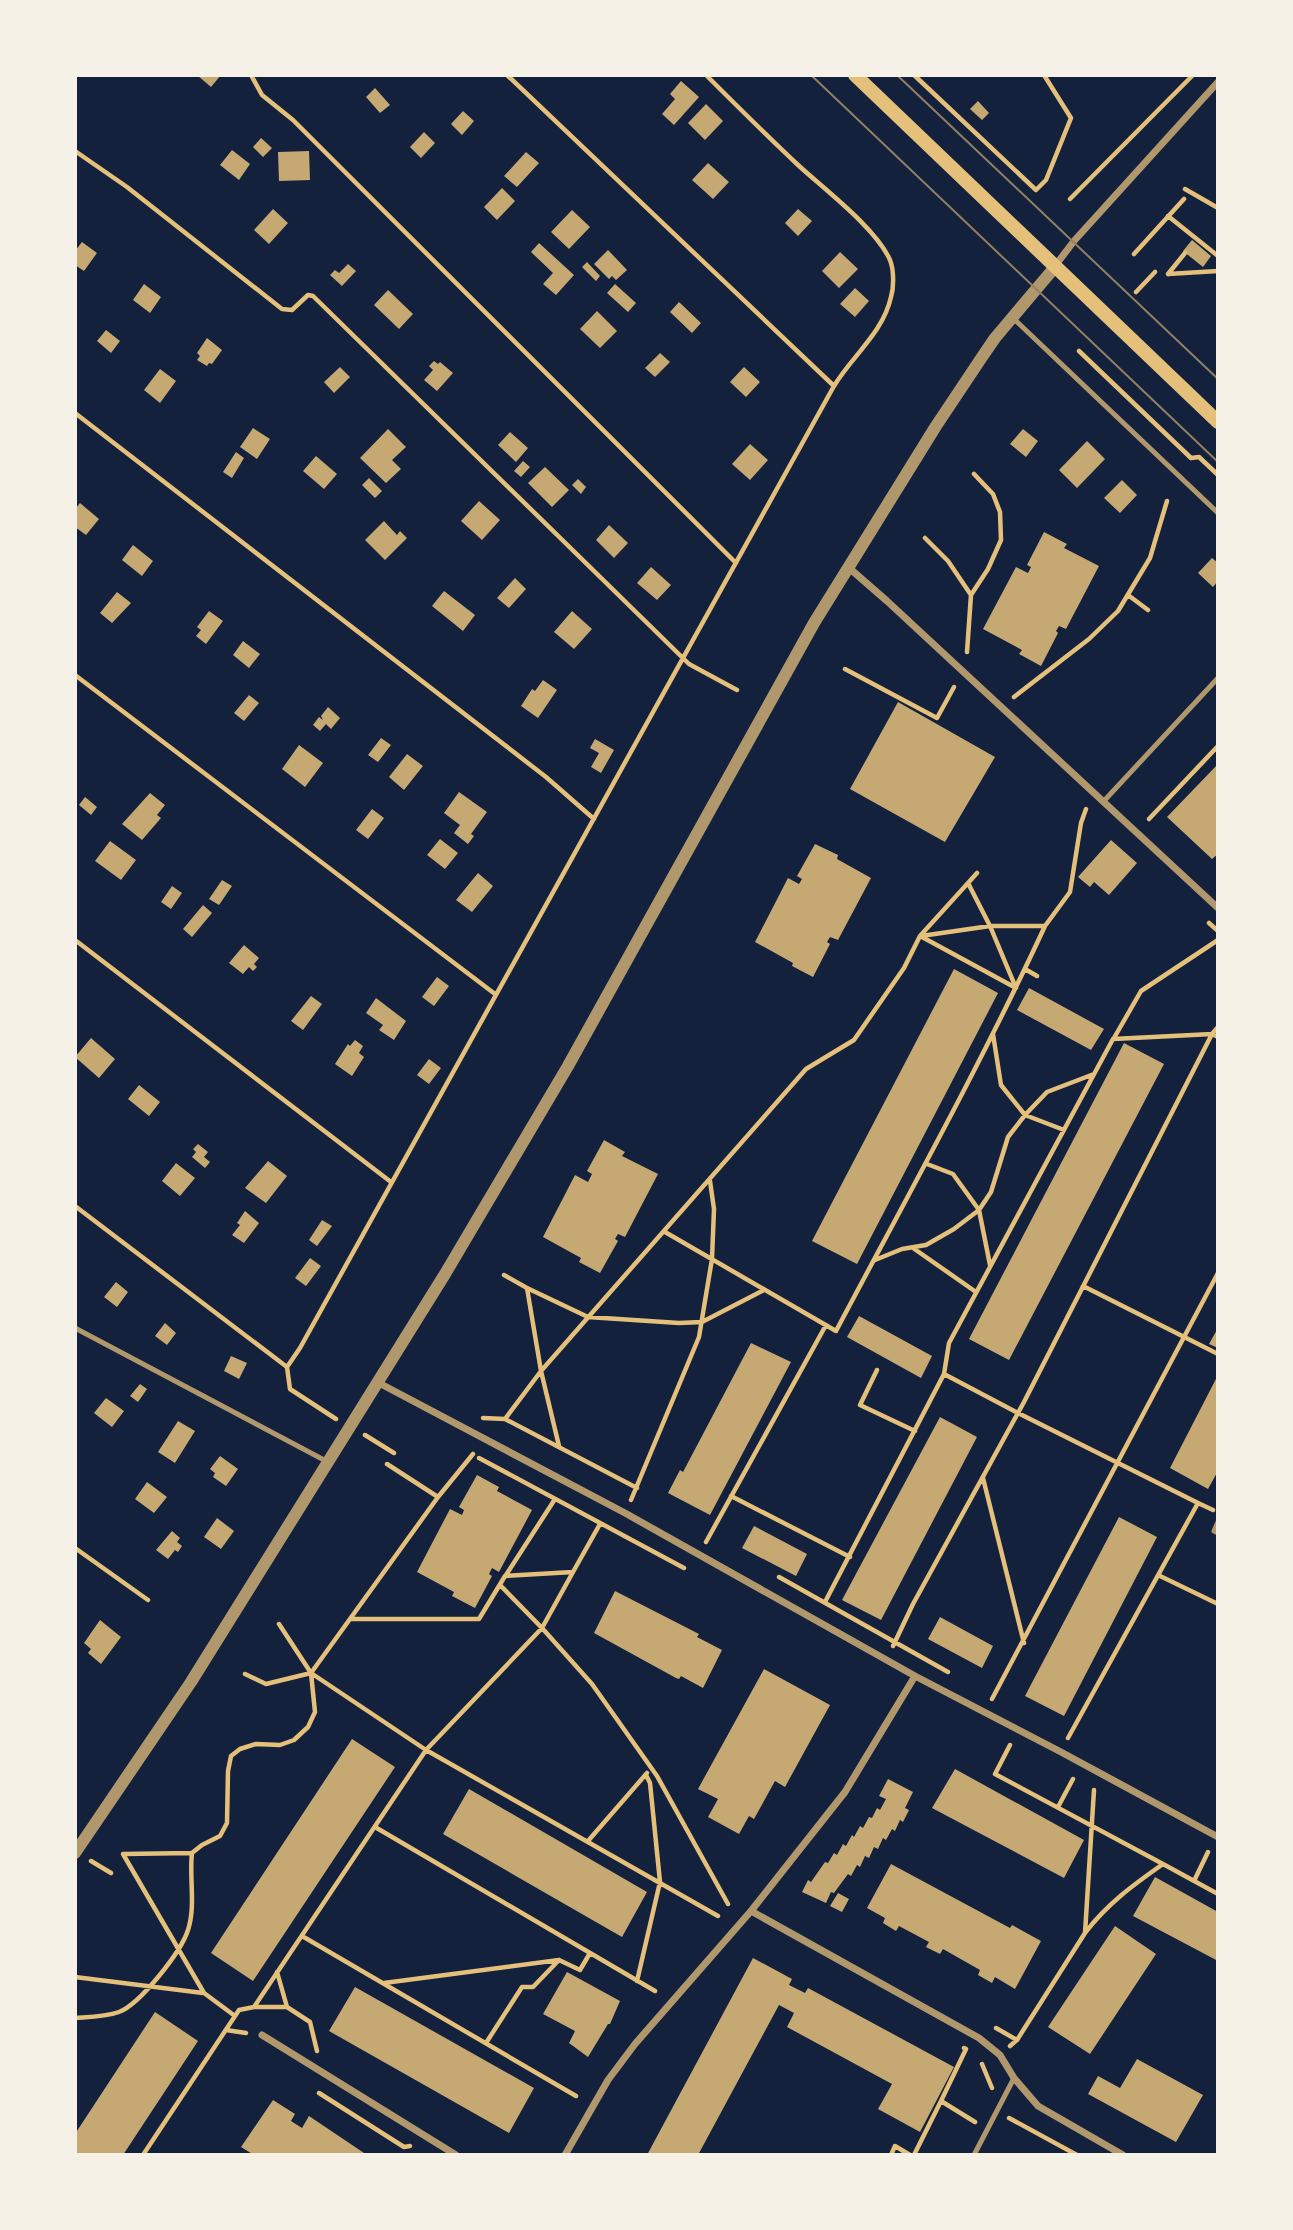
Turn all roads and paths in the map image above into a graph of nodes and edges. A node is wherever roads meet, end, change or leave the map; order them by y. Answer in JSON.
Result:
{"nodes":[{"id":1,"x":251,"y":75,"type":"edge"},
{"id":2,"x":507,"y":75,"type":"edge"},
{"id":3,"x":706,"y":75,"type":"edge"},
{"id":4,"x":855,"y":75,"type":"edge"},
{"id":5,"x":914,"y":75,"type":"edge"},
{"id":6,"x":1044,"y":75,"type":"edge"},
{"id":7,"x":1194,"y":75,"type":"edge"},
{"id":8,"x":1218,"y":82,"type":"edge"},
{"id":9,"x":75,"y":151,"type":"edge"},
{"id":10,"x":1185,"y":189,"type":"dead end"},
{"id":11,"x":1070,"y":199,"type":"dead end"},
{"id":12,"x":1184,"y":199,"type":"dead end"},
{"id":13,"x":1218,"y":208,"type":"edge"},
{"id":14,"x":1168,"y":216,"type":"junction"},
{"id":15,"x":1185,"y":253,"type":"dead end"},
{"id":16,"x":1133,"y":254,"type":"dead end"},
{"id":17,"x":1218,"y":256,"type":"edge"},
{"id":18,"x":1055,"y":267,"type":"junction"},
{"id":19,"x":1218,"y":271,"type":"edge"},
{"id":20,"x":1155,"y":272,"type":"dead end"},
{"id":21,"x":1136,"y":292,"type":"dead end"},
{"id":22,"x":1013,"y":318,"type":"junction"},
{"id":23,"x":1086,"y":344,"type":"dead end"},
{"id":24,"x":1079,"y":351,"type":"junction"},
{"id":25,"x":1074,"y":357,"type":"dead end"},
{"id":26,"x":834,"y":387,"type":"junction"},
{"id":27,"x":75,"y":413,"type":"edge"},
{"id":28,"x":1218,"y":422,"type":"edge"},
{"id":29,"x":974,"y":474,"type":"dead end"},
{"id":30,"x":1218,"y":475,"type":"edge"},
{"id":31,"x":1167,"y":501,"type":"dead end"},
{"id":32,"x":1218,"y":513,"type":"edge"},
{"id":33,"x":925,"y":538,"type":"dead end"},
{"id":34,"x":736,"y":564,"type":"junction"},
{"id":35,"x":848,"y":567,"type":"junction"},
{"id":36,"x":971,"y":595,"type":"junction"},
{"id":37,"x":1128,"y":595,"type":"junction"},
{"id":38,"x":1148,"y":610,"type":"dead end"},
{"id":39,"x":967,"y":652,"type":"dead end"},
{"id":40,"x":684,"y":658,"type":"junction"},
{"id":41,"x":845,"y":668,"type":"dead end"},
{"id":42,"x":75,"y":675,"type":"edge"},
{"id":43,"x":1218,"y":678,"type":"edge"},
{"id":44,"x":954,"y":687,"type":"dead end"},
{"id":45,"x":737,"y":690,"type":"dead end"},
{"id":46,"x":1014,"y":697,"type":"dead end"},
{"id":47,"x":1218,"y":746,"type":"edge"},
{"id":48,"x":1103,"y":802,"type":"junction"},
{"id":49,"x":1086,"y":809,"type":"dead end"},
{"id":50,"x":594,"y":819,"type":"junction"},
{"id":51,"x":1149,"y":819,"type":"dead end"},
{"id":52,"x":977,"y":873,"type":"dead end"},
{"id":53,"x":968,"y":883,"type":"junction"},
{"id":54,"x":1218,"y":908,"type":"edge"},
{"id":55,"x":990,"y":926,"type":"junction"},
{"id":56,"x":1045,"y":926,"type":"junction"},
{"id":57,"x":920,"y":936,"type":"junction"},
{"id":58,"x":75,"y":940,"type":"edge"},
{"id":59,"x":1218,"y":940,"type":"edge"},
{"id":60,"x":1026,"y":969,"type":"junction"},
{"id":61,"x":1037,"y":976,"type":"dead end"},
{"id":62,"x":1016,"y":988,"type":"junction"},
{"id":63,"x":495,"y":994,"type":"junction"},
{"id":64,"x":1218,"y":1027,"type":"edge"},
{"id":65,"x":993,"y":1033,"type":"junction"},
{"id":66,"x":1215,"y":1035,"type":"edge"},
{"id":67,"x":1113,"y":1039,"type":"junction"},
{"id":68,"x":1095,"y":1073,"type":"junction"},
{"id":69,"x":1025,"y":1115,"type":"junction"},
{"id":70,"x":1064,"y":1130,"type":"junction"},
{"id":71,"x":926,"y":1164,"type":"junction"},
{"id":72,"x":710,"y":1180,"type":"junction"},
{"id":73,"x":391,"y":1182,"type":"junction"},
{"id":74,"x":75,"y":1206,"type":"edge"},
{"id":75,"x":979,"y":1210,"type":"junction"},
{"id":76,"x":665,"y":1231,"type":"junction"},
{"id":77,"x":912,"y":1247,"type":"junction"},
{"id":78,"x":712,"y":1259,"type":"junction"},
{"id":79,"x":874,"y":1260,"type":"junction"},
{"id":80,"x":990,"y":1266,"type":"junction"},
{"id":81,"x":1218,"y":1273,"type":"edge"},
{"id":82,"x":504,"y":1275,"type":"dead end"},
{"id":83,"x":1083,"y":1286,"type":"junction"},
{"id":84,"x":527,"y":1288,"type":"junction"},
{"id":85,"x":764,"y":1290,"type":"junction"},
{"id":86,"x":976,"y":1292,"type":"junction"},
{"id":87,"x":588,"y":1317,"type":"junction"},
{"id":88,"x":702,"y":1321,"type":"junction"},
{"id":89,"x":826,"y":1325,"type":"junction"},
{"id":90,"x":75,"y":1329,"type":"edge"},
{"id":91,"x":1184,"y":1337,"type":"junction"},
{"id":92,"x":1218,"y":1354,"type":"edge"},
{"id":93,"x":287,"y":1367,"type":"junction"},
{"id":94,"x":877,"y":1370,"type":"dead end"},
{"id":95,"x":541,"y":1371,"type":"junction"},
{"id":96,"x":944,"y":1374,"type":"junction"},
{"id":97,"x":380,"y":1382,"type":"junction"},
{"id":98,"x":296,"y":1394,"type":"dead end"},
{"id":99,"x":1018,"y":1413,"type":"junction"},
{"id":100,"x":482,"y":1418,"type":"dead end"},
{"id":101,"x":505,"y":1419,"type":"junction"},
{"id":102,"x":915,"y":1431,"type":"junction"},
{"id":103,"x":560,"y":1448,"type":"junction"},
{"id":104,"x":473,"y":1454,"type":"dead end"},
{"id":105,"x":328,"y":1462,"type":"junction"},
{"id":106,"x":387,"y":1464,"type":"dead end"},
{"id":107,"x":1118,"y":1464,"type":"junction"},
{"id":108,"x":982,"y":1478,"type":"junction"},
{"id":109,"x":637,"y":1488,"type":"junction"},
{"id":110,"x":731,"y":1496,"type":"junction"},
{"id":111,"x":438,"y":1497,"type":"junction"},
{"id":112,"x":555,"y":1499,"type":"dead end"},
{"id":113,"x":625,"y":1513,"type":"junction"},
{"id":114,"x":1218,"y":1522,"type":"edge"},
{"id":115,"x":600,"y":1524,"type":"dead end"},
{"id":116,"x":1218,"y":1533,"type":"edge"},
{"id":117,"x":708,"y":1539,"type":"junction"},
{"id":118,"x":716,"y":1544,"type":"dead end"},
{"id":119,"x":75,"y":1548,"type":"edge"},
{"id":120,"x":699,"y":1554,"type":"junction"},
{"id":121,"x":850,"y":1557,"type":"junction"},
{"id":122,"x":573,"y":1573,"type":"junction"},
{"id":123,"x":1158,"y":1575,"type":"junction"},
{"id":124,"x":505,"y":1576,"type":"junction"},
{"id":125,"x":776,"y":1576,"type":"dead end"},
{"id":126,"x":500,"y":1585,"type":"junction"},
{"id":127,"x":148,"y":1600,"type":"dead end"},
{"id":128,"x":825,"y":1602,"type":"junction"},
{"id":129,"x":1218,"y":1604,"type":"edge"},
{"id":130,"x":350,"y":1619,"type":"junction"},
{"id":131,"x":279,"y":1624,"type":"dead end"},
{"id":132,"x":542,"y":1628,"type":"junction"},
{"id":133,"x":895,"y":1642,"type":"junction"},
{"id":134,"x":1024,"y":1643,"type":"junction"},
{"id":135,"x":887,"y":1660,"type":"junction"},
{"id":136,"x":950,"y":1672,"type":"dead end"},
{"id":137,"x":311,"y":1673,"type":"junction"},
{"id":138,"x":245,"y":1674,"type":"dead end"},
{"id":139,"x":915,"y":1676,"type":"junction"},
{"id":140,"x":982,"y":1690,"type":"dead end"},
{"id":141,"x":993,"y":1696,"type":"junction"},
{"id":142,"x":1004,"y":1702,"type":"dead end"},
{"id":143,"x":985,"y":1712,"type":"junction"},
{"id":144,"x":1059,"y":1730,"type":"dead end"},
{"id":145,"x":1070,"y":1735,"type":"junction"},
{"id":146,"x":1081,"y":1741,"type":"dead end"},
{"id":147,"x":1010,"y":1745,"type":"dead end"},
{"id":148,"x":426,"y":1750,"type":"junction"},
{"id":149,"x":1061,"y":1752,"type":"junction"},
{"id":150,"x":651,"y":1769,"type":"junction"},
{"id":151,"x":646,"y":1775,"type":"junction"},
{"id":152,"x":1073,"y":1779,"type":"dead end"},
{"id":153,"x":1094,"y":1790,"type":"dead end"},
{"id":154,"x":1058,"y":1807,"type":"junction"},
{"id":155,"x":1091,"y":1825,"type":"junction"},
{"id":156,"x":375,"y":1827,"type":"junction"},
{"id":157,"x":1218,"y":1837,"type":"edge"},
{"id":158,"x":588,"y":1841,"type":"junction"},
{"id":159,"x":1208,"y":1852,"type":"dead end"},
{"id":160,"x":75,"y":1853,"type":"edge"},
{"id":161,"x":192,"y":1853,"type":"junction"},
{"id":162,"x":1163,"y":1864,"type":"junction"},
{"id":163,"x":1194,"y":1881,"type":"junction"},
{"id":164,"x":660,"y":1882,"type":"junction"},
{"id":165,"x":1218,"y":1894,"type":"edge"},
{"id":166,"x":728,"y":1903,"type":"dead end"},
{"id":167,"x":751,"y":1911,"type":"junction"},
{"id":168,"x":718,"y":1916,"type":"dead end"},
{"id":169,"x":1085,"y":1933,"type":"junction"},
{"id":170,"x":302,"y":1936,"type":"junction"},
{"id":171,"x":178,"y":1950,"type":"junction"},
{"id":172,"x":590,"y":1953,"type":"junction"},
{"id":173,"x":559,"y":1960,"type":"junction"},
{"id":174,"x":278,"y":1972,"type":"junction"},
{"id":175,"x":75,"y":1977,"type":"edge"},
{"id":176,"x":637,"y":1981,"type":"junction"},
{"id":177,"x":383,"y":1983,"type":"junction"},
{"id":178,"x":149,"y":1986,"type":"junction"},
{"id":179,"x":655,"y":1991,"type":"dead end"},
{"id":180,"x":204,"y":1993,"type":"junction"},
{"id":181,"x":287,"y":2007,"type":"dead end"},
{"id":182,"x":235,"y":2016,"type":"junction"},
{"id":183,"x":75,"y":2018,"type":"edge"},
{"id":184,"x":261,"y":2035,"type":"dead end"},
{"id":185,"x":954,"y":2042,"type":"dead end"},
{"id":186,"x":486,"y":2043,"type":"junction"},
{"id":187,"x":966,"y":2049,"type":"junction"},
{"id":188,"x":1000,"y":2054,"type":"junction"},
{"id":189,"x":1014,"y":2078,"type":"junction"},
{"id":190,"x":576,"y":2096,"type":"dead end"},
{"id":191,"x":941,"y":2101,"type":"junction"},
{"id":192,"x":987,"y":2105,"type":"junction"},
{"id":193,"x":997,"y":2111,"type":"junction"},
{"id":194,"x":143,"y":2155,"type":"edge"},
{"id":195,"x":456,"y":2155,"type":"edge"},
{"id":196,"x":565,"y":2155,"type":"edge"},
{"id":197,"x":891,"y":2155,"type":"edge"},
{"id":198,"x":912,"y":2155,"type":"edge"},
{"id":199,"x":974,"y":2155,"type":"edge"},
{"id":200,"x":1077,"y":2155,"type":"edge"},
{"id":201,"x":1124,"y":2155,"type":"edge"}],
"edges":[{"from":1,"to":34,"type":"path"},
{"from":2,"to":26,"type":"path"},
{"from":3,"to":26,"type":"path"},
{"from":4,"to":18,"type":"main road"},
{"from":5,"to":6,"type":"path"},
{"from":7,"to":11,"type":"path"},
{"from":8,"to":18,"type":"street"},
{"from":9,"to":40,"type":"path"},
{"from":10,"to":13,"type":"path"},
{"from":12,"to":14,"type":"path"},
{"from":14,"to":16,"type":"path"},
{"from":14,"to":17,"type":"path"},
{"from":15,"to":19,"type":"path"},
{"from":18,"to":22,"type":"street"},
{"from":18,"to":28,"type":"main road"},
{"from":20,"to":21,"type":"path"},
{"from":22,"to":32,"type":"lane"},
{"from":22,"to":35,"type":"street"},
{"from":23,"to":24,"type":"path"},
{"from":24,"to":25,"type":"path"},
{"from":24,"to":30,"type":"path"},
{"from":26,"to":34,"type":"path"},
{"from":27,"to":50,"type":"path"},
{"from":29,"to":36,"type":"path"},
{"from":31,"to":37,"type":"path"},
{"from":33,"to":36,"type":"path"},
{"from":34,"to":40,"type":"path"},
{"from":35,"to":48,"type":"street"},
{"from":35,"to":97,"type":"street"},
{"from":36,"to":39,"type":"path"},
{"from":37,"to":38,"type":"path"},
{"from":37,"to":46,"type":"path"},
{"from":40,"to":45,"type":"path"},
{"from":40,"to":50,"type":"path"},
{"from":41,"to":44,"type":"path"},
{"from":42,"to":63,"type":"path"},
{"from":43,"to":48,"type":"lane"},
{"from":47,"to":51,"type":"path"},
{"from":48,"to":54,"type":"street"},
{"from":49,"to":56,"type":"path"},
{"from":50,"to":63,"type":"path"},
{"from":52,"to":53,"type":"path"},
{"from":53,"to":55,"type":"path"},
{"from":53,"to":57,"type":"path"},
{"from":55,"to":56,"type":"path"},
{"from":55,"to":57,"type":"path"},
{"from":55,"to":62,"type":"path"},
{"from":56,"to":60,"type":"path"},
{"from":57,"to":62,"type":"path"},
{"from":57,"to":72,"type":"path"},
{"from":58,"to":73,"type":"path"},
{"from":59,"to":67,"type":"path"},
{"from":60,"to":61,"type":"path"},
{"from":60,"to":62,"type":"path"},
{"from":62,"to":65,"type":"path"},
{"from":63,"to":73,"type":"path"},
{"from":64,"to":66,"type":"path"},
{"from":65,"to":69,"type":"path"},
{"from":65,"to":71,"type":"path"},
{"from":66,"to":67,"type":"path"},
{"from":66,"to":83,"type":"path"},
{"from":67,"to":68,"type":"path"},
{"from":68,"to":69,"type":"path"},
{"from":68,"to":70,"type":"path"},
{"from":69,"to":70,"type":"path"},
{"from":69,"to":75,"type":"path"},
{"from":70,"to":80,"type":"path"},
{"from":71,"to":75,"type":"path"},
{"from":71,"to":79,"type":"path"},
{"from":72,"to":76,"type":"path"},
{"from":72,"to":78,"type":"path"},
{"from":73,"to":93,"type":"path"},
{"from":74,"to":93,"type":"path"},
{"from":75,"to":77,"type":"path"},
{"from":75,"to":80,"type":"path"},
{"from":76,"to":78,"type":"path"},
{"from":76,"to":87,"type":"path"},
{"from":77,"to":79,"type":"path"},
{"from":77,"to":86,"type":"path"},
{"from":78,"to":85,"type":"path"},
{"from":78,"to":88,"type":"path"},
{"from":79,"to":89,"type":"path"},
{"from":80,"to":86,"type":"path"},
{"from":81,"to":91,"type":"path"},
{"from":82,"to":84,"type":"path"},
{"from":83,"to":91,"type":"path"},
{"from":83,"to":99,"type":"path"},
{"from":84,"to":87,"type":"path"},
{"from":84,"to":95,"type":"path"},
{"from":85,"to":88,"type":"path"},
{"from":85,"to":89,"type":"path"},
{"from":86,"to":96,"type":"path"},
{"from":87,"to":88,"type":"path"},
{"from":87,"to":95,"type":"path"},
{"from":88,"to":109,"type":"path"},
{"from":89,"to":110,"type":"path"},
{"from":90,"to":105,"type":"lane"},
{"from":91,"to":92,"type":"path"},
{"from":91,"to":107,"type":"path"},
{"from":93,"to":98,"type":"path"},
{"from":94,"to":102,"type":"path"},
{"from":95,"to":101,"type":"path"},
{"from":95,"to":103,"type":"path"},
{"from":96,"to":99,"type":"path"},
{"from":96,"to":102,"type":"path"},
{"from":97,"to":105,"type":"street"},
{"from":97,"to":113,"type":"street"},
{"from":99,"to":107,"type":"path"},
{"from":99,"to":108,"type":"path"},
{"from":100,"to":101,"type":"path"},
{"from":101,"to":103,"type":"path"},
{"from":102,"to":121,"type":"path"},
{"from":103,"to":109,"type":"path"},
{"from":104,"to":111,"type":"path"},
{"from":105,"to":160,"type":"street"},
{"from":106,"to":111,"type":"path"},
{"from":107,"to":123,"type":"path"},
{"from":107,"to":134,"type":"path"},
{"from":108,"to":133,"type":"path"},
{"from":108,"to":134,"type":"path"},
{"from":109,"to":113,"type":"path"},
{"from":110,"to":117,"type":"path"},
{"from":110,"to":121,"type":"path"},
{"from":111,"to":130,"type":"path"},
{"from":112,"to":124,"type":"path"},
{"from":113,"to":120,"type":"street"},
{"from":114,"to":116,"type":"lane"},
{"from":115,"to":122,"type":"path"},
{"from":117,"to":118,"type":"path"},
{"from":117,"to":120,"type":"path"},
{"from":119,"to":127,"type":"path"},
{"from":120,"to":135,"type":"street"},
{"from":121,"to":128,"type":"path"},
{"from":122,"to":124,"type":"path"},
{"from":122,"to":132,"type":"path"},
{"from":123,"to":129,"type":"path"},
{"from":123,"to":145,"type":"path"},
{"from":124,"to":126,"type":"path"},
{"from":125,"to":128,"type":"path"},
{"from":126,"to":130,"type":"path"},
{"from":126,"to":132,"type":"path"},
{"from":128,"to":133,"type":"path"},
{"from":130,"to":137,"type":"path"},
{"from":131,"to":137,"type":"path"},
{"from":132,"to":148,"type":"path"},
{"from":132,"to":150,"type":"path"},
{"from":133,"to":135,"type":"path"},
{"from":133,"to":136,"type":"path"},
{"from":134,"to":141,"type":"path"},
{"from":135,"to":139,"type":"street"},
{"from":137,"to":138,"type":"path"},
{"from":137,"to":148,"type":"path"},
{"from":137,"to":161,"type":"path"},
{"from":139,"to":143,"type":"street"},
{"from":139,"to":167,"type":"street"},
{"from":140,"to":141,"type":"path"},
{"from":141,"to":142,"type":"path"},
{"from":141,"to":143,"type":"path"},
{"from":143,"to":149,"type":"street"},
{"from":144,"to":145,"type":"path"},
{"from":145,"to":146,"type":"path"},
{"from":145,"to":149,"type":"path"},
{"from":147,"to":154,"type":"path"},
{"from":148,"to":156,"type":"path"},
{"from":148,"to":158,"type":"path"},
{"from":149,"to":157,"type":"street"},
{"from":150,"to":151,"type":"path"},
{"from":150,"to":166,"type":"path"},
{"from":151,"to":158,"type":"path"},
{"from":151,"to":164,"type":"path"},
{"from":152,"to":154,"type":"path"},
{"from":153,"to":155,"type":"path"},
{"from":154,"to":155,"type":"path"},
{"from":155,"to":162,"type":"path"},
{"from":155,"to":169,"type":"path"},
{"from":156,"to":170,"type":"path"},
{"from":156,"to":172,"type":"path"},
{"from":158,"to":164,"type":"path"},
{"from":159,"to":163,"type":"path"},
{"from":161,"to":171,"type":"path"},
{"from":161,"to":171,"type":"path"},
{"from":162,"to":163,"type":"path"},
{"from":162,"to":169,"type":"path"},
{"from":163,"to":165,"type":"path"},
{"from":164,"to":168,"type":"path"},
{"from":164,"to":176,"type":"path"},
{"from":167,"to":188,"type":"street"},
{"from":167,"to":196,"type":"street"},
{"from":169,"to":188,"type":"path"},
{"from":170,"to":174,"type":"path"},
{"from":170,"to":177,"type":"path"},
{"from":171,"to":178,"type":"path"},
{"from":171,"to":180,"type":"path"},
{"from":172,"to":173,"type":"path"},
{"from":172,"to":176,"type":"path"},
{"from":173,"to":177,"type":"path"},
{"from":173,"to":186,"type":"path"},
{"from":174,"to":181,"type":"path"},
{"from":174,"to":182,"type":"path"},
{"from":175,"to":178,"type":"path"},
{"from":176,"to":179,"type":"path"},
{"from":177,"to":186,"type":"path"},
{"from":178,"to":180,"type":"path"},
{"from":178,"to":183,"type":"path"},
{"from":180,"to":182,"type":"path"},
{"from":182,"to":194,"type":"path"},
{"from":184,"to":195,"type":"street"},
{"from":185,"to":187,"type":"path"},
{"from":186,"to":190,"type":"path"},
{"from":187,"to":191,"type":"path"},
{"from":187,"to":192,"type":"path"},
{"from":188,"to":189,"type":"street"},
{"from":189,"to":193,"type":"lane"},
{"from":189,"to":201,"type":"street"},
{"from":191,"to":192,"type":"path"},
{"from":191,"to":198,"type":"path"},
{"from":192,"to":193,"type":"path"},
{"from":193,"to":199,"type":"lane"},
{"from":193,"to":200,"type":"path"},
{"from":197,"to":198,"type":"path"}]}
